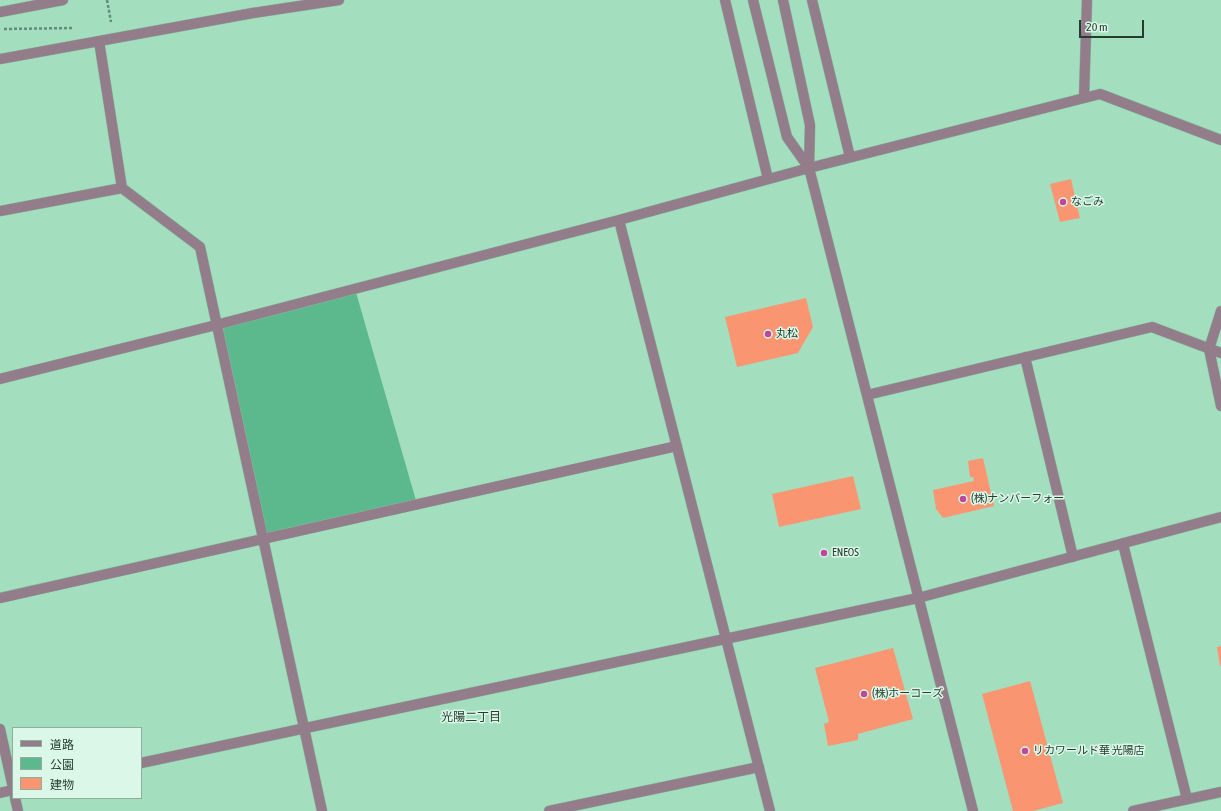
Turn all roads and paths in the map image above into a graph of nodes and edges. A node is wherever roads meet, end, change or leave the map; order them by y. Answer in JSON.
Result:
{"nodes":[{"id":1,"x":63,"y":0,"type":"edge"},
{"id":2,"x":107,"y":0,"type":"edge"},
{"id":3,"x":339,"y":0,"type":"edge"},
{"id":4,"x":725,"y":0,"type":"edge"},
{"id":5,"x":753,"y":0,"type":"edge"},
{"id":6,"x":783,"y":0,"type":"edge"},
{"id":7,"x":812,"y":0,"type":"edge"},
{"id":8,"x":1087,"y":0,"type":"edge"},
{"id":9,"x":0,"y":12,"type":"edge"},
{"id":10,"x":76,"y":28,"type":"dead end"},
{"id":11,"x":0,"y":29,"type":"edge"},
{"id":12,"x":114,"y":38,"type":"junction"},
{"id":13,"x":99,"y":41,"type":"junction"},
{"id":14,"x":0,"y":58,"type":"edge"},
{"id":15,"x":1084,"y":98,"type":"junction"},
{"id":16,"x":1221,"y":140,"type":"edge"},
{"id":17,"x":850,"y":157,"type":"junction"},
{"id":18,"x":809,"y":168,"type":"junction"},
{"id":19,"x":768,"y":179,"type":"junction"},
{"id":20,"x":122,"y":188,"type":"junction"},
{"id":21,"x":0,"y":211,"type":"edge"},
{"id":22,"x":619,"y":220,"type":"junction"},
{"id":23,"x":1221,"y":311,"type":"edge"},
{"id":24,"x":216,"y":325,"type":"junction"},
{"id":25,"x":1209,"y":349,"type":"junction"},
{"id":26,"x":1221,"y":353,"type":"edge"},
{"id":27,"x":1025,"y":357,"type":"junction"},
{"id":28,"x":0,"y":379,"type":"edge"},
{"id":29,"x":867,"y":395,"type":"junction"},
{"id":30,"x":1221,"y":406,"type":"edge"},
{"id":31,"x":677,"y":446,"type":"junction"},
{"id":32,"x":1221,"y":517,"type":"edge"},
{"id":33,"x":263,"y":538,"type":"junction"},
{"id":34,"x":1123,"y":544,"type":"junction"},
{"id":35,"x":1072,"y":557,"type":"junction"},
{"id":36,"x":0,"y":598,"type":"edge"},
{"id":37,"x":918,"y":598,"type":"junction"},
{"id":38,"x":726,"y":639,"type":"junction"},
{"id":39,"x":0,"y":729,"type":"edge"},
{"id":40,"x":304,"y":729,"type":"junction"},
{"id":41,"x":142,"y":763,"type":"edge"},
{"id":42,"x":759,"y":768,"type":"junction"},
{"id":43,"x":12,"y":784,"type":"edge"},
{"id":44,"x":12,"y":789,"type":"edge"},
{"id":45,"x":1221,"y":792,"type":"edge"},
{"id":46,"x":0,"y":793,"type":"edge"},
{"id":47,"x":15,"y":799,"type":"edge"},
{"id":48,"x":1187,"y":799,"type":"junction"},
{"id":49,"x":18,"y":811,"type":"edge"},
{"id":50,"x":322,"y":811,"type":"edge"},
{"id":51,"x":549,"y":811,"type":"edge"},
{"id":52,"x":770,"y":811,"type":"edge"},
{"id":53,"x":973,"y":811,"type":"edge"},
{"id":54,"x":1133,"y":811,"type":"edge"}],
"edges":[{"from":1,"to":9,"type":"street"},
{"from":2,"to":12,"type":"path"},
{"from":3,"to":12,"type":"street"},
{"from":4,"to":19,"type":"street"},
{"from":5,"to":18,"type":"street"},
{"from":6,"to":18,"type":"street"},
{"from":7,"to":17,"type":"street"},
{"from":8,"to":15,"type":"street"},
{"from":10,"to":11,"type":"path"},
{"from":12,"to":13,"type":"street"},
{"from":13,"to":14,"type":"street"},
{"from":13,"to":20,"type":"street"},
{"from":15,"to":16,"type":"street"},
{"from":15,"to":17,"type":"street"},
{"from":17,"to":18,"type":"street"},
{"from":18,"to":19,"type":"street"},
{"from":18,"to":29,"type":"street"},
{"from":19,"to":22,"type":"street"},
{"from":20,"to":21,"type":"street"},
{"from":20,"to":24,"type":"street"},
{"from":22,"to":24,"type":"street"},
{"from":22,"to":31,"type":"street"},
{"from":23,"to":25,"type":"street"},
{"from":24,"to":28,"type":"street"},
{"from":24,"to":33,"type":"street"},
{"from":25,"to":26,"type":"street"},
{"from":25,"to":27,"type":"street"},
{"from":25,"to":30,"type":"street"},
{"from":27,"to":29,"type":"street"},
{"from":27,"to":35,"type":"street"},
{"from":29,"to":37,"type":"street"},
{"from":31,"to":33,"type":"street"},
{"from":31,"to":38,"type":"street"},
{"from":32,"to":34,"type":"street"},
{"from":33,"to":36,"type":"street"},
{"from":33,"to":40,"type":"street"},
{"from":34,"to":35,"type":"street"},
{"from":34,"to":48,"type":"street"},
{"from":35,"to":37,"type":"street"},
{"from":37,"to":38,"type":"street"},
{"from":37,"to":53,"type":"street"},
{"from":38,"to":40,"type":"street"},
{"from":38,"to":42,"type":"street"},
{"from":39,"to":43,"type":"street"},
{"from":40,"to":41,"type":"street"},
{"from":40,"to":50,"type":"street"},
{"from":42,"to":51,"type":"street"},
{"from":42,"to":52,"type":"street"},
{"from":44,"to":46,"type":"street"},
{"from":45,"to":48,"type":"street"},
{"from":47,"to":49,"type":"street"},
{"from":48,"to":54,"type":"street"}]}
